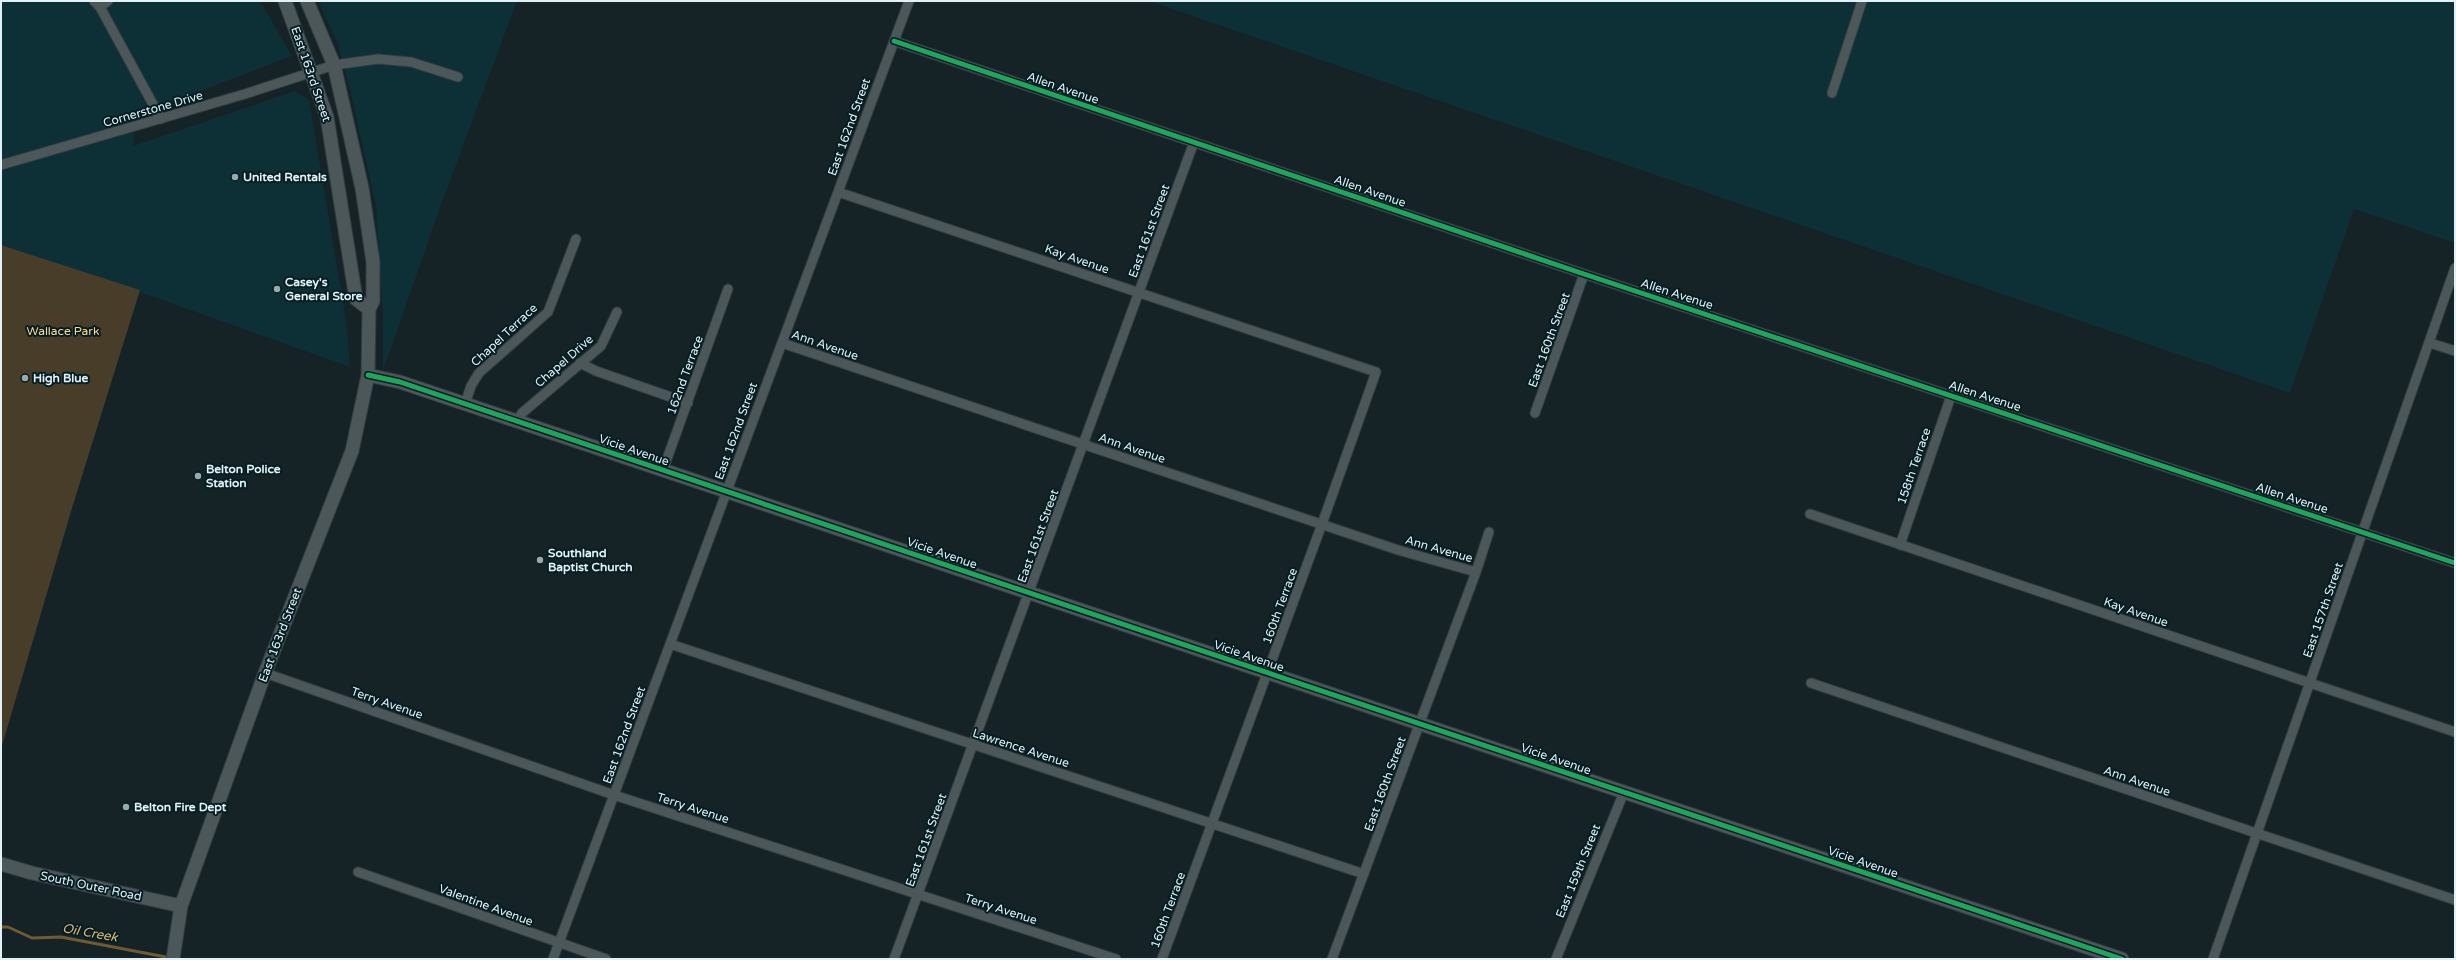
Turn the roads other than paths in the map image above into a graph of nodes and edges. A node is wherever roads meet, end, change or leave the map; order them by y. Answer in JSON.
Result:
{"nodes":[{"id":1,"x":108,"y":1,"type":"edge"},
{"id":2,"x":285,"y":1,"type":"edge"},
{"id":3,"x":307,"y":1,"type":"edge"},
{"id":4,"x":909,"y":1,"type":"edge"},
{"id":5,"x":1862,"y":1,"type":"edge"},
{"id":6,"x":97,"y":4,"type":"edge"},
{"id":7,"x":894,"y":41,"type":"junction"},
{"id":8,"x":334,"y":65,"type":"junction"},
{"id":9,"x":311,"y":74,"type":"junction"},
{"id":10,"x":458,"y":78,"type":"dead end"},
{"id":11,"x":1832,"y":93,"type":"dead end"},
{"id":12,"x":161,"y":119,"type":"junction"},
{"id":13,"x":1194,"y":142,"type":"junction"},
{"id":14,"x":1,"y":165,"type":"edge"},
{"id":15,"x":838,"y":192,"type":"junction"},
{"id":16,"x":576,"y":239,"type":"dead end"},
{"id":17,"x":2455,"y":268,"type":"edge"},
{"id":18,"x":1584,"y":274,"type":"junction"},
{"id":19,"x":728,"y":289,"type":"dead end"},
{"id":20,"x":1139,"y":293,"type":"junction"},
{"id":21,"x":368,"y":309,"type":"junction"},
{"id":22,"x":617,"y":312,"type":"dead end"},
{"id":23,"x":782,"y":343,"type":"junction"},
{"id":24,"x":2430,"y":343,"type":"junction"},
{"id":25,"x":2455,"y":351,"type":"edge"},
{"id":26,"x":580,"y":364,"type":"junction"},
{"id":27,"x":1376,"y":372,"type":"joint"},
{"id":28,"x":368,"y":375,"type":"junction"},
{"id":29,"x":1951,"y":396,"type":"junction"},
{"id":30,"x":688,"y":403,"type":"junction"},
{"id":31,"x":465,"y":404,"type":"junction"},
{"id":32,"x":1535,"y":413,"type":"dead end"},
{"id":33,"x":517,"y":421,"type":"junction"},
{"id":34,"x":1084,"y":444,"type":"junction"},
{"id":35,"x":663,"y":470,"type":"junction"},
{"id":36,"x":727,"y":491,"type":"junction"},
{"id":37,"x":1810,"y":514,"type":"dead end"},
{"id":38,"x":1322,"y":524,"type":"junction"},
{"id":39,"x":1489,"y":532,"type":"dead end"},
{"id":40,"x":2363,"y":532,"type":"junction"},
{"id":41,"x":1900,"y":545,"type":"junction"},
{"id":42,"x":2455,"y":563,"type":"edge"},
{"id":43,"x":1476,"y":572,"type":"junction"},
{"id":44,"x":1030,"y":593,"type":"junction"},
{"id":45,"x":670,"y":644,"type":"junction"},
{"id":46,"x":265,"y":673,"type":"junction"},
{"id":47,"x":1268,"y":673,"type":"junction"},
{"id":48,"x":1811,"y":683,"type":"dead end"},
{"id":49,"x":2310,"y":683,"type":"junction"},
{"id":50,"x":1420,"y":724,"type":"junction"},
{"id":51,"x":2455,"y":732,"type":"edge"},
{"id":52,"x":974,"y":745,"type":"junction"},
{"id":53,"x":1624,"y":792,"type":"junction"},
{"id":54,"x":614,"y":795,"type":"junction"},
{"id":55,"x":1212,"y":824,"type":"junction"},
{"id":56,"x":2256,"y":835,"type":"junction"},
{"id":57,"x":1,"y":864,"type":"edge"},
{"id":58,"x":358,"y":872,"type":"dead end"},
{"id":59,"x":1364,"y":874,"type":"junction"},
{"id":60,"x":918,"y":894,"type":"junction"},
{"id":61,"x":2455,"y":900,"type":"edge"},
{"id":62,"x":181,"y":906,"type":"junction"},
{"id":63,"x":559,"y":943,"type":"junction"},
{"id":64,"x":172,"y":959,"type":"edge"},
{"id":65,"x":553,"y":959,"type":"edge"},
{"id":66,"x":606,"y":959,"type":"edge"},
{"id":67,"x":894,"y":959,"type":"edge"},
{"id":68,"x":1116,"y":959,"type":"edge"},
{"id":69,"x":1162,"y":959,"type":"edge"},
{"id":70,"x":1332,"y":959,"type":"edge"},
{"id":71,"x":1556,"y":959,"type":"edge"},
{"id":72,"x":2122,"y":959,"type":"edge"},
{"id":73,"x":2213,"y":959,"type":"edge"}],
"edges":[{"from":1,"to":6,"type":"street"},
{"from":2,"to":9,"type":"street","name":"East 163rd Street"},
{"from":3,"to":8,"type":"street","name":"East 163rd Street"},
{"from":4,"to":7,"type":"street","name":"East 162nd Street"},
{"from":5,"to":11,"type":"street"},
{"from":6,"to":12,"type":"street"},
{"from":7,"to":13,"type":"street","name":"Allen Avenue"},
{"from":7,"to":15,"type":"street","name":"East 162nd Street"},
{"from":8,"to":9,"type":"street","name":"Cornerstone Drive"},
{"from":8,"to":10,"type":"street"},
{"from":8,"to":21,"type":"street","name":"East 163rd Street"},
{"from":9,"to":12,"type":"street","name":"Cornerstone Drive"},
{"from":9,"to":21,"type":"street","name":"East 163rd Street"},
{"from":12,"to":14,"type":"street","name":"Cornerstone Drive"},
{"from":13,"to":18,"type":"street","name":"Allen Avenue"},
{"from":13,"to":20,"type":"street","name":"East 161st Street"},
{"from":15,"to":20,"type":"street","name":"Kay Avenue"},
{"from":15,"to":23,"type":"street","name":"East 162nd Street"},
{"from":16,"to":31,"type":"street","name":"Chapel Terrace"},
{"from":17,"to":24,"type":"street","name":"East 157th Street"},
{"from":18,"to":29,"type":"street","name":"Allen Avenue"},
{"from":18,"to":32,"type":"street","name":"East 160th Street"},
{"from":19,"to":30,"type":"street","name":"162nd Terrace"},
{"from":20,"to":27,"type":"street","name":"Kay Avenue"},
{"from":20,"to":34,"type":"street","name":"East 161st Street"},
{"from":21,"to":28,"type":"street","name":"East 163rd Street"},
{"from":22,"to":26,"type":"street","name":"Chapel Drive"},
{"from":23,"to":34,"type":"street","name":"Ann Avenue"},
{"from":23,"to":36,"type":"street","name":"East 162nd Street"},
{"from":24,"to":25,"type":"street"},
{"from":24,"to":40,"type":"street","name":"East 157th Street"},
{"from":26,"to":30,"type":"street"},
{"from":26,"to":33,"type":"street","name":"Chapel Drive"},
{"from":27,"to":38,"type":"street","name":"160th Terrace"},
{"from":28,"to":31,"type":"street","name":"Vicie Avenue"},
{"from":28,"to":46,"type":"street","name":"East 163rd Street"},
{"from":29,"to":40,"type":"street","name":"Allen Avenue"},
{"from":29,"to":41,"type":"street","name":"158th Terrace"},
{"from":30,"to":35,"type":"street","name":"162nd Terrace"},
{"from":31,"to":33,"type":"street","name":"Vicie Avenue"},
{"from":33,"to":35,"type":"street","name":"Vicie Avenue"},
{"from":34,"to":38,"type":"street","name":"Ann Avenue"},
{"from":34,"to":44,"type":"street","name":"East 161st Street"},
{"from":35,"to":36,"type":"street","name":"Vicie Avenue"},
{"from":36,"to":44,"type":"street","name":"Vicie Avenue"},
{"from":36,"to":45,"type":"street","name":"East 162nd Street"},
{"from":37,"to":41,"type":"street","name":"Kay Avenue"},
{"from":38,"to":43,"type":"street","name":"Ann Avenue"},
{"from":38,"to":47,"type":"street","name":"160th Terrace"},
{"from":39,"to":43,"type":"street","name":"East 160th Street"},
{"from":40,"to":42,"type":"street","name":"Allen Avenue"},
{"from":40,"to":49,"type":"street","name":"East 157th Street"},
{"from":41,"to":49,"type":"street","name":"Kay Avenue"},
{"from":43,"to":50,"type":"street","name":"East 160th Street"},
{"from":44,"to":47,"type":"street","name":"Vicie Avenue"},
{"from":44,"to":52,"type":"street","name":"East 161st Street"},
{"from":45,"to":52,"type":"street","name":"Lawrence Avenue"},
{"from":45,"to":54,"type":"street","name":"East 162nd Street"},
{"from":46,"to":54,"type":"street","name":"Terry Avenue"},
{"from":46,"to":62,"type":"street","name":"East 163rd Street"},
{"from":47,"to":50,"type":"street","name":"Vicie Avenue"},
{"from":47,"to":55,"type":"street","name":"160th Terrace"},
{"from":48,"to":56,"type":"street","name":"Ann Avenue"},
{"from":49,"to":51,"type":"street","name":"Kay Avenue"},
{"from":49,"to":56,"type":"street","name":"East 157th Street"},
{"from":50,"to":53,"type":"street","name":"Vicie Avenue"},
{"from":50,"to":59,"type":"street","name":"East 160th Street"},
{"from":52,"to":55,"type":"street","name":"Lawrence Avenue"},
{"from":52,"to":60,"type":"street","name":"East 161st Street"},
{"from":53,"to":71,"type":"street","name":"East 159th Street"},
{"from":53,"to":72,"type":"street","name":"Vicie Avenue"},
{"from":54,"to":60,"type":"street","name":"Terry Avenue"},
{"from":54,"to":63,"type":"street","name":"East 162nd Street"},
{"from":55,"to":59,"type":"street","name":"Lawrence Avenue"},
{"from":55,"to":69,"type":"street","name":"160th Terrace"},
{"from":56,"to":61,"type":"street","name":"Ann Avenue"},
{"from":56,"to":73,"type":"street","name":"East 157th Street"},
{"from":57,"to":62,"type":"street","name":"South Outer Road"},
{"from":58,"to":63,"type":"street","name":"Valentine Avenue"},
{"from":59,"to":70,"type":"street","name":"East 160th Street"},
{"from":60,"to":67,"type":"street","name":"East 161st Street"},
{"from":60,"to":68,"type":"street","name":"Terry Avenue"},
{"from":62,"to":64,"type":"street","name":"East 163rd Street"},
{"from":63,"to":65,"type":"street","name":"East 162nd Street"},
{"from":63,"to":66,"type":"street","name":"Valentine Avenue"}]}
